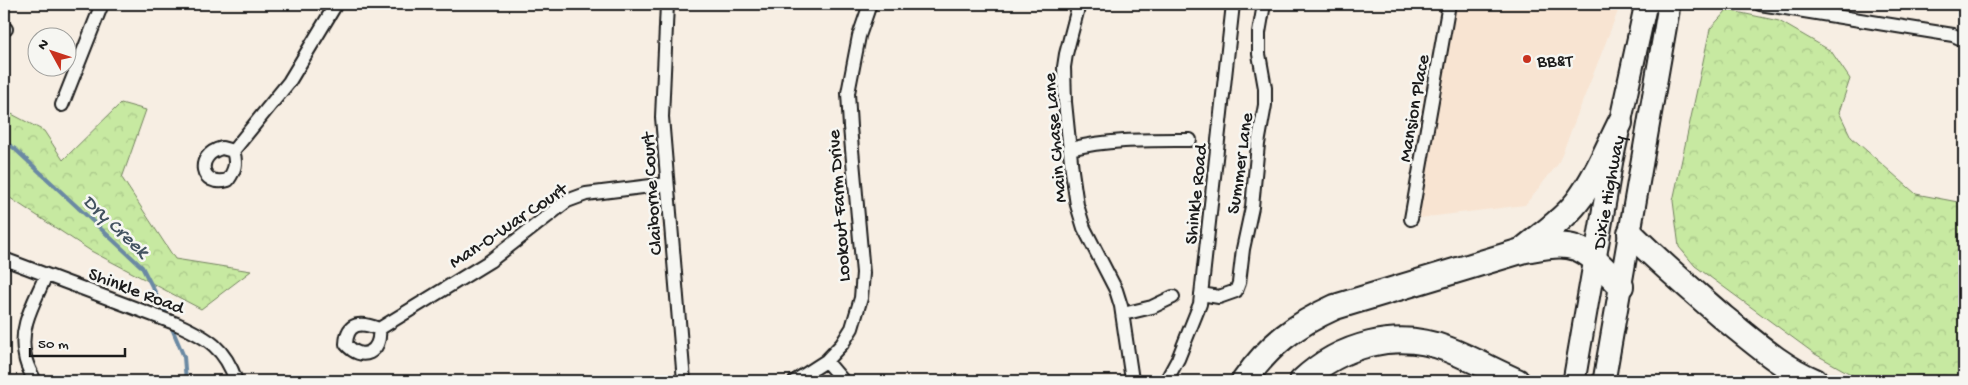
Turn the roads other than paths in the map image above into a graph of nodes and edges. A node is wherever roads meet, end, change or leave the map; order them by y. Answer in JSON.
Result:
{"nodes":[{"id":1,"x":102,"y":4,"type":"edge"},
{"id":2,"x":336,"y":4,"type":"edge"},
{"id":3,"x":668,"y":4,"type":"edge"},
{"id":4,"x":870,"y":4,"type":"edge"},
{"id":5,"x":1079,"y":4,"type":"edge"},
{"id":6,"x":1233,"y":4,"type":"edge"},
{"id":7,"x":1264,"y":4,"type":"edge"},
{"id":8,"x":1447,"y":4,"type":"edge"},
{"id":9,"x":1648,"y":4,"type":"edge"},
{"id":10,"x":1666,"y":4,"type":"edge"},
{"id":11,"x":1760,"y":4,"type":"edge"},
{"id":12,"x":1964,"y":40,"type":"edge"},
{"id":13,"x":62,"y":106,"type":"dead end"},
{"id":14,"x":1620,"y":123,"type":"junction"},
{"id":15,"x":1190,"y":140,"type":"dead end"},
{"id":16,"x":1070,"y":148,"type":"junction"},
{"id":17,"x":233,"y":151,"type":"dead end"},
{"id":18,"x":667,"y":184,"type":"junction"},
{"id":19,"x":1411,"y":219,"type":"dead end"},
{"id":20,"x":1630,"y":233,"type":"junction"},
{"id":21,"x":1521,"y":252,"type":"junction"},
{"id":22,"x":1594,"y":258,"type":"junction"},
{"id":23,"x":4,"y":259,"type":"edge"},
{"id":24,"x":46,"y":275,"type":"junction"},
{"id":25,"x":1621,"y":286,"type":"junction"},
{"id":26,"x":1201,"y":294,"type":"junction"},
{"id":27,"x":1173,"y":297,"type":"dead end"},
{"id":28,"x":1123,"y":314,"type":"junction"},
{"id":29,"x":380,"y":329,"type":"dead end"},
{"id":30,"x":826,"y":361,"type":"junction"},
{"id":31,"x":1132,"y":380,"type":"dead end"},
{"id":32,"x":35,"y":381,"type":"edge"},
{"id":33,"x":236,"y":381,"type":"edge"},
{"id":34,"x":684,"y":381,"type":"edge"},
{"id":35,"x":795,"y":381,"type":"edge"},
{"id":36,"x":843,"y":381,"type":"edge"},
{"id":37,"x":1166,"y":381,"type":"edge"},
{"id":38,"x":1244,"y":381,"type":"edge"},
{"id":39,"x":1302,"y":381,"type":"edge"},
{"id":40,"x":1517,"y":381,"type":"edge"},
{"id":41,"x":1574,"y":381,"type":"edge"},
{"id":42,"x":1604,"y":381,"type":"edge"},
{"id":43,"x":1815,"y":381,"type":"edge"}],
"edges":[{"from":1,"to":13,"type":"street"},
{"from":2,"to":17,"type":"street"},
{"from":3,"to":18,"type":"street","name":"Claiborne Court"},
{"from":4,"to":30,"type":"street","name":"Lookout Farm Drive"},
{"from":5,"to":16,"type":"street","name":"Main Chase Lane"},
{"from":6,"to":26,"type":"street","name":"Shinkle Road"},
{"from":7,"to":26,"type":"street","name":"Summer Lane"},
{"from":8,"to":19,"type":"street","name":"Mansion Place"},
{"from":9,"to":14,"type":"main road","name":"Dixie Highway"},
{"from":10,"to":20,"type":"main road","name":"Dixie Highway"},
{"from":11,"to":12,"type":"street"},
{"from":14,"to":21,"type":"highway"},
{"from":14,"to":22,"type":"main road","name":"Dixie Highway"},
{"from":15,"to":16,"type":"street"},
{"from":16,"to":28,"type":"street","name":"Main Chase Lane"},
{"from":18,"to":29,"type":"street","name":"Man-O-War Court"},
{"from":18,"to":34,"type":"street","name":"Claiborne Court"},
{"from":20,"to":25,"type":"main road","name":"Dixie Highway"},
{"from":20,"to":43,"type":"highway"},
{"from":21,"to":22,"type":"highway"},
{"from":21,"to":38,"type":"highway"},
{"from":22,"to":25,"type":"highway"},
{"from":22,"to":41,"type":"main road","name":"Dixie Highway"},
{"from":23,"to":24,"type":"street","name":"Shinkle Road"},
{"from":24,"to":32,"type":"street"},
{"from":24,"to":33,"type":"street","name":"Shinkle Road"},
{"from":25,"to":42,"type":"main road","name":"Dixie Highway"},
{"from":26,"to":37,"type":"street","name":"Shinkle Road"},
{"from":27,"to":28,"type":"street"},
{"from":28,"to":31,"type":"street","name":"Main Chase Lane"},
{"from":30,"to":35,"type":"street","name":"Lookout Farm Drive"},
{"from":30,"to":36,"type":"street"},
{"from":39,"to":40,"type":"highway"}]}
